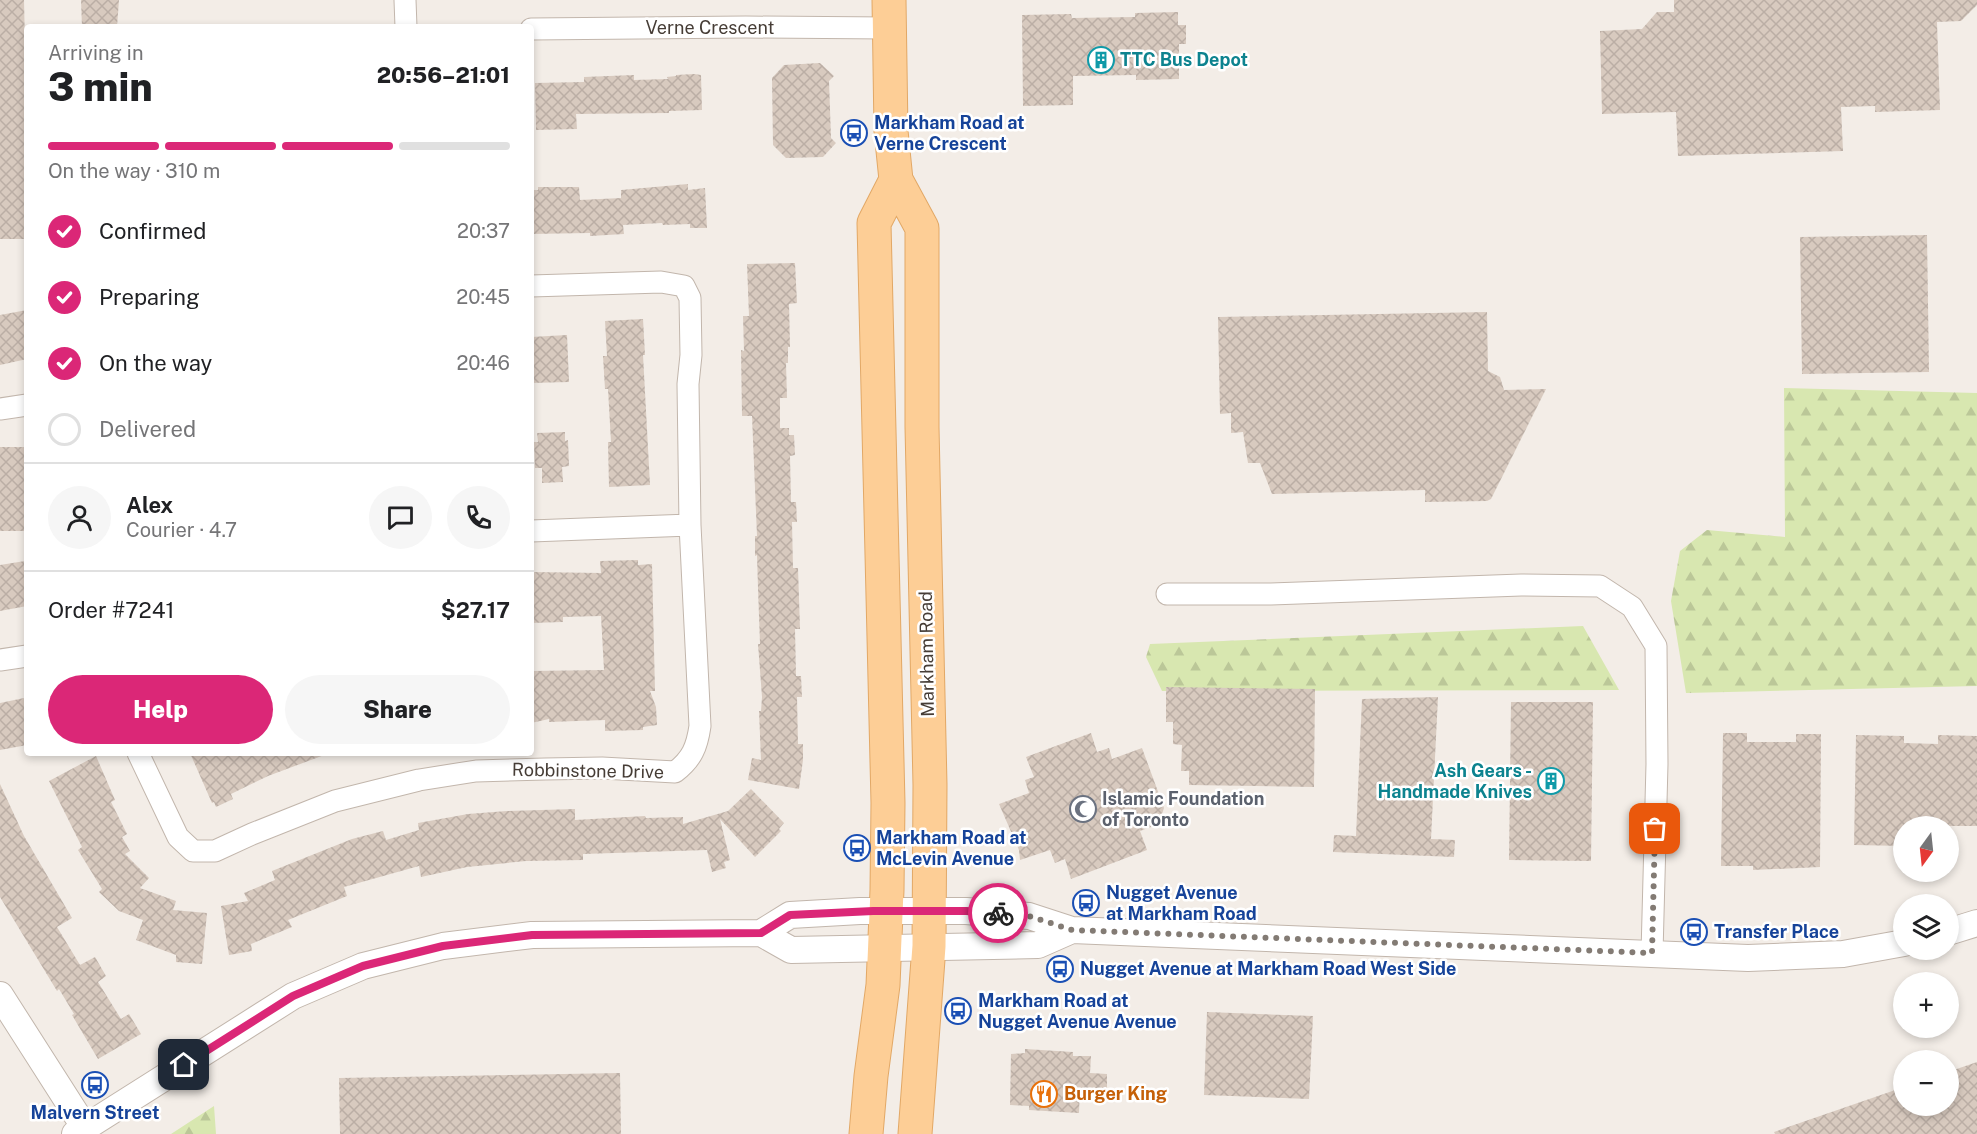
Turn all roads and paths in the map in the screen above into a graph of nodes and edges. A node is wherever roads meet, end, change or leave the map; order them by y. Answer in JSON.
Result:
{"nodes":[{"id":1,"x":405,"y":0,"type":"edge"},
{"id":2,"x":889,"y":14,"type":"edge"},
{"id":3,"x":406,"y":24,"type":"edge"},
{"id":4,"x":534,"y":29,"type":"edge"},
{"id":5,"x":896,"y":180,"type":"junction"},
{"id":6,"x":534,"y":286,"type":"edge"},
{"id":7,"x":24,"y":405,"type":"edge"},
{"id":8,"x":0,"y":409,"type":"edge"},
{"id":9,"x":690,"y":525,"type":"junction"},
{"id":10,"x":534,"y":531,"type":"edge"},
{"id":11,"x":1167,"y":594,"type":"dead end"},
{"id":12,"x":24,"y":656,"type":"edge"},
{"id":13,"x":0,"y":660,"type":"edge"},
{"id":14,"x":139,"y":756,"type":"edge"},
{"id":15,"x":886,"y":911,"type":"junction"},
{"id":16,"x":928,"y":911,"type":"junction"},
{"id":17,"x":1977,"y":922,"type":"edge"},
{"id":18,"x":1959,"y":928,"type":"edge"},
{"id":19,"x":1072,"y":930,"type":"junction"},
{"id":20,"x":761,"y":933,"type":"junction"},
{"id":21,"x":1893,"y":945,"type":"edge"},
{"id":22,"x":929,"y":946,"type":"junction"},
{"id":23,"x":886,"y":947,"type":"junction"},
{"id":24,"x":1652,"y":953,"type":"junction"},
{"id":25,"x":0,"y":994,"type":"edge"},
{"id":26,"x":80,"y":1131,"type":"edge"},
{"id":27,"x":866,"y":1134,"type":"edge"},
{"id":28,"x":915,"y":1134,"type":"edge"}],
"edges":[{"from":1,"to":3,"type":"street"},
{"from":2,"to":4,"type":"street","name":"Verne Crescent"},
{"from":2,"to":5,"type":"main road","name":"Markham Road"},
{"from":5,"to":15,"type":"main road"},
{"from":5,"to":16,"type":"main road","name":"Markham Road"},
{"from":6,"to":9,"type":"street","name":"Robbinstone Drive"},
{"from":7,"to":8,"type":"street"},
{"from":9,"to":10,"type":"street"},
{"from":9,"to":14,"type":"street","name":"Robbinstone Drive"},
{"from":11,"to":24,"type":"street"},
{"from":12,"to":13,"type":"street"},
{"from":15,"to":16,"type":"street"},
{"from":15,"to":20,"type":"street"},
{"from":15,"to":23,"type":"main road"},
{"from":16,"to":19,"type":"street"},
{"from":16,"to":22,"type":"main road","name":"Markham Road"},
{"from":17,"to":18,"type":"street"},
{"from":19,"to":22,"type":"street"},
{"from":19,"to":24,"type":"street"},
{"from":20,"to":23,"type":"street"},
{"from":20,"to":26,"type":"street"},
{"from":21,"to":24,"type":"street"},
{"from":22,"to":23,"type":"street"},
{"from":22,"to":28,"type":"main road","name":"Markham Road"},
{"from":23,"to":27,"type":"main road"},
{"from":25,"to":26,"type":"street"}]}
